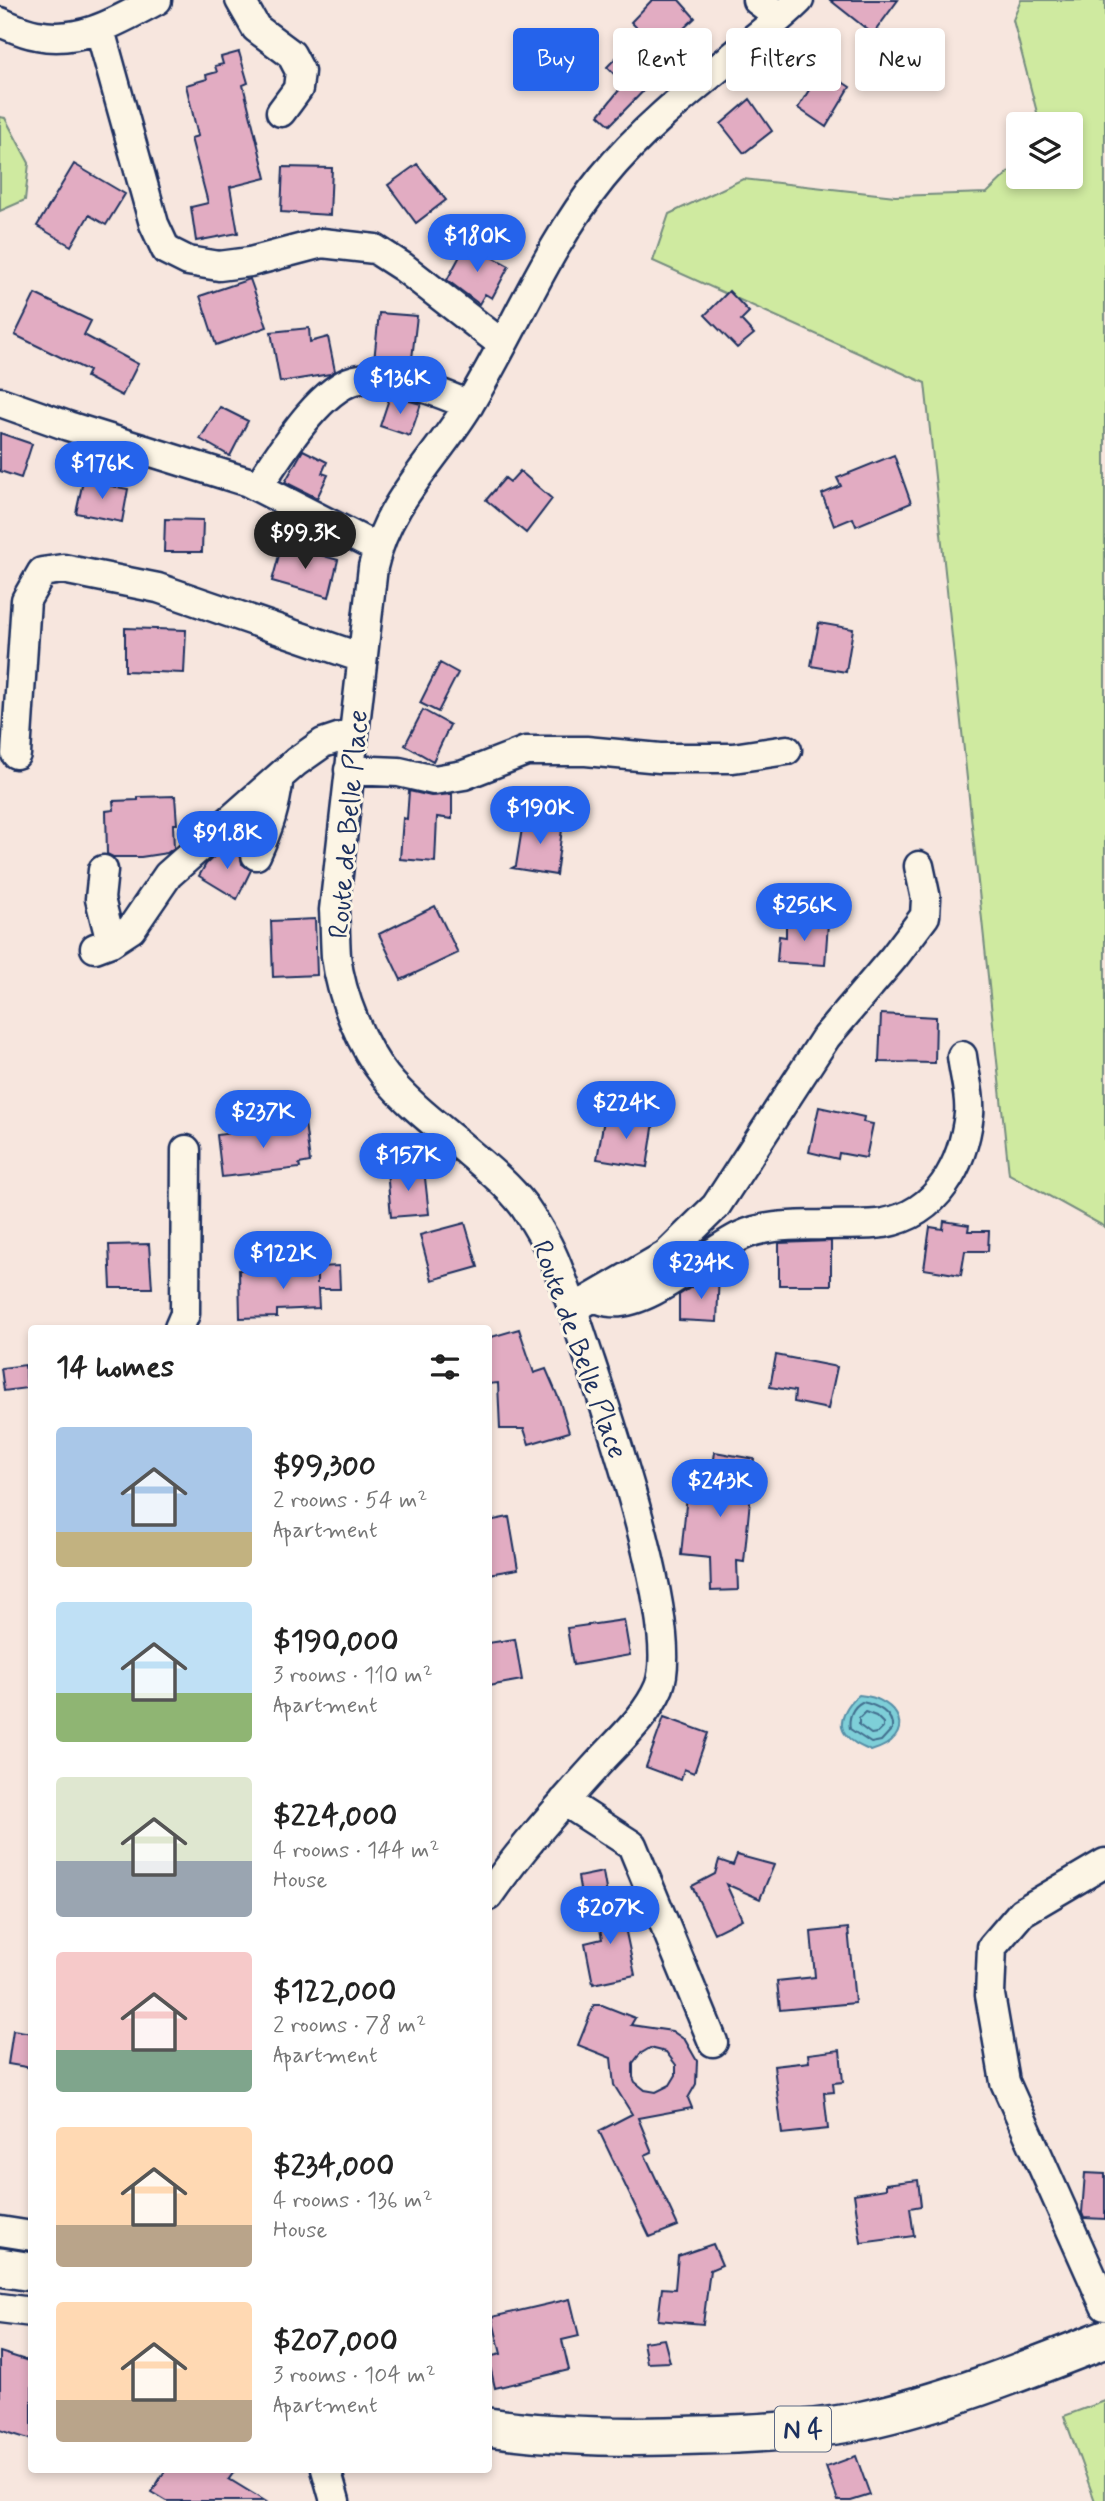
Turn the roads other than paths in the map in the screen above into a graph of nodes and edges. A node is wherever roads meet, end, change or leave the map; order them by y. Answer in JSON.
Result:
{"nodes":[{"id":1,"x":157,"y":0,"type":"edge"},
{"id":2,"x":240,"y":0,"type":"edge"},
{"id":3,"x":757,"y":0,"type":"edge"},
{"id":4,"x":789,"y":9,"type":"edge"},
{"id":5,"x":0,"y":22,"type":"edge"},
{"id":6,"x":100,"y":30,"type":"junction"},
{"id":7,"x":281,"y":112,"type":"dead end"},
{"id":8,"x":502,"y":344,"type":"junction"},
{"id":9,"x":0,"y":402,"type":"edge"},
{"id":10,"x":469,"y":405,"type":"junction"},
{"id":11,"x":258,"y":486,"type":"junction"},
{"id":12,"x":377,"y":548,"type":"junction"},
{"id":13,"x":362,"y":658,"type":"junction"},
{"id":14,"x":353,"y":733,"type":"junction"},
{"id":15,"x":787,"y":750,"type":"dead end"},
{"id":16,"x":16,"y":754,"type":"dead end"},
{"id":17,"x":349,"y":770,"type":"junction"},
{"id":18,"x":279,"y":777,"type":"junction"},
{"id":19,"x":256,"y":855,"type":"dead end"},
{"id":20,"x":919,"y":866,"type":"dead end"},
{"id":21,"x":103,"y":870,"type":"dead end"},
{"id":22,"x":962,"y":1056,"type":"dead end"},
{"id":23,"x":186,"y":1150,"type":"dead end"},
{"id":24,"x":584,"y":1303,"type":"junction"},
{"id":25,"x":180,"y":1325,"type":"edge"},
{"id":26,"x":564,"y":1801,"type":"junction"},
{"id":27,"x":1105,"y":1864,"type":"edge"},
{"id":28,"x":492,"y":1891,"type":"edge"},
{"id":29,"x":713,"y":2042,"type":"dead end"},
{"id":30,"x":0,"y":2231,"type":"edge"},
{"id":31,"x":28,"y":2235,"type":"edge"},
{"id":32,"x":0,"y":2246,"type":"edge"},
{"id":33,"x":28,"y":2248,"type":"edge"},
{"id":34,"x":0,"y":2267,"type":"edge"},
{"id":35,"x":28,"y":2271,"type":"edge"},
{"id":36,"x":1105,"y":2306,"type":"edge"},
{"id":37,"x":0,"y":2308,"type":"edge"},
{"id":38,"x":28,"y":2312,"type":"edge"},
{"id":39,"x":1105,"y":2339,"type":"edge"},
{"id":40,"x":492,"y":2427,"type":"edge"},
{"id":41,"x":327,"y":2473,"type":"edge"},
{"id":42,"x":335,"y":2501,"type":"edge"}],
"edges":[{"from":1,"to":6,"type":"street"},
{"from":2,"to":7,"type":"street"},
{"from":3,"to":4,"type":"street"},
{"from":4,"to":8,"type":"street","name":"Route de Belle Place"},
{"from":5,"to":6,"type":"street"},
{"from":6,"to":8,"type":"street"},
{"from":8,"to":10,"type":"street","name":"Route de Belle Place"},
{"from":9,"to":11,"type":"street"},
{"from":10,"to":11,"type":"street"},
{"from":10,"to":12,"type":"street","name":"Route de Belle Place"},
{"from":11,"to":12,"type":"street"},
{"from":12,"to":13,"type":"street","name":"Route de Belle Place"},
{"from":13,"to":14,"type":"street","name":"Route de Belle Place"},
{"from":13,"to":16,"type":"street"},
{"from":14,"to":17,"type":"street","name":"Route de Belle Place"},
{"from":14,"to":18,"type":"street"},
{"from":15,"to":17,"type":"street"},
{"from":17,"to":24,"type":"street","name":"Route de Belle Place"},
{"from":18,"to":19,"type":"street"},
{"from":18,"to":21,"type":"street"},
{"from":20,"to":24,"type":"street"},
{"from":22,"to":24,"type":"street"},
{"from":23,"to":25,"type":"street"},
{"from":24,"to":26,"type":"street","name":"Route de Belle Place"},
{"from":26,"to":28,"type":"street","name":"Route de Belle Place"},
{"from":26,"to":29,"type":"street"},
{"from":27,"to":36,"type":"street"},
{"from":30,"to":31,"type":"street"},
{"from":32,"to":33,"type":"main road"},
{"from":34,"to":35,"type":"main road"},
{"from":37,"to":38,"type":"street"},
{"from":39,"to":40,"type":"main road","number":"N 4"},
{"from":41,"to":42,"type":"street"}]}
